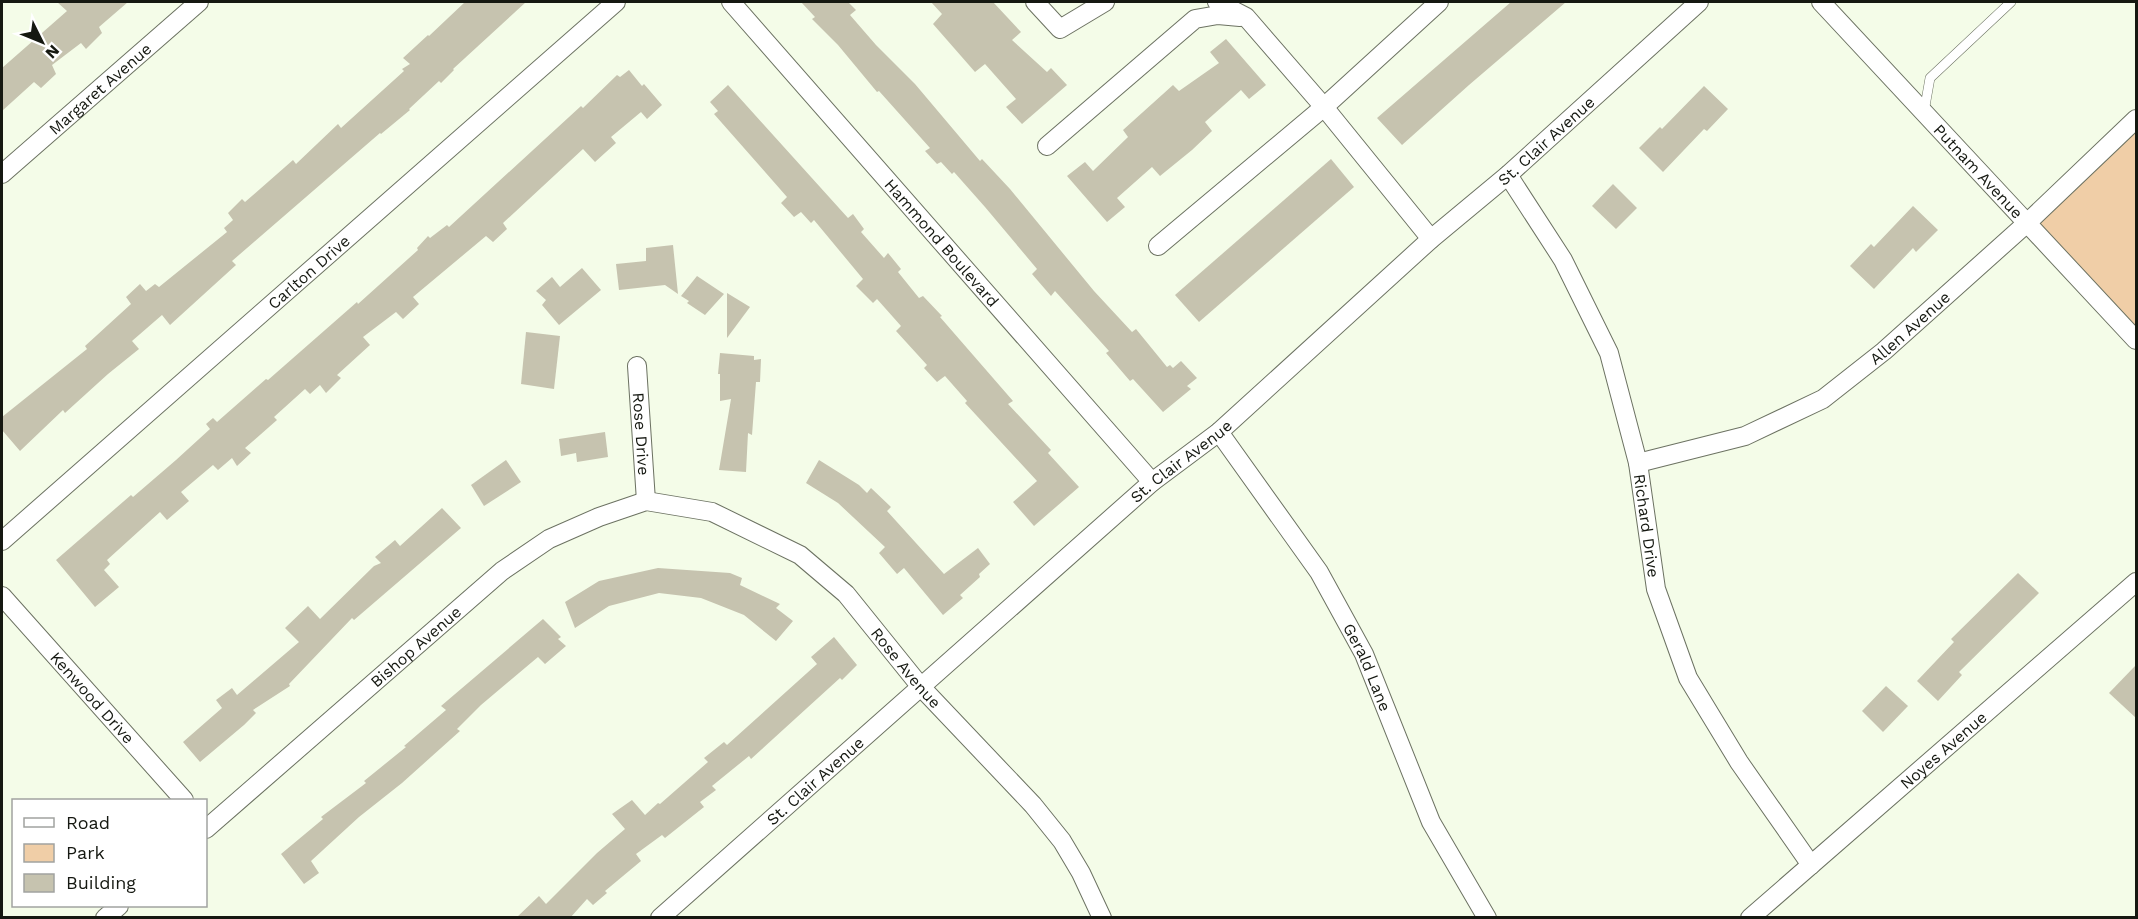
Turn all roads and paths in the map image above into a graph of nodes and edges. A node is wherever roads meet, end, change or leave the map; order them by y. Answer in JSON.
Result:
{"nodes":[{"id":1,"x":199,"y":2,"type":"edge"},
{"id":2,"x":615,"y":2,"type":"edge"},
{"id":3,"x":731,"y":2,"type":"edge"},
{"id":4,"x":1035,"y":2,"type":"edge"},
{"id":5,"x":1105,"y":2,"type":"edge"},
{"id":6,"x":1217,"y":2,"type":"edge"},
{"id":7,"x":1438,"y":2,"type":"edge"},
{"id":8,"x":1699,"y":2,"type":"edge"},
{"id":9,"x":1821,"y":2,"type":"edge"},
{"id":10,"x":2012,"y":2,"type":"edge"},
{"id":11,"x":1246,"y":17,"type":"junction"},
{"id":12,"x":1324,"y":107,"type":"junction"},
{"id":13,"x":1924,"y":112,"type":"junction"},
{"id":14,"x":2136,"y":119,"type":"edge"},
{"id":15,"x":1047,"y":146,"type":"dead end"},
{"id":16,"x":2,"y":174,"type":"edge"},
{"id":17,"x":1508,"y":175,"type":"junction"},
{"id":18,"x":2027,"y":223,"type":"junction"},
{"id":19,"x":1431,"y":239,"type":"junction"},
{"id":20,"x":1158,"y":246,"type":"dead end"},
{"id":21,"x":2136,"y":340,"type":"edge"},
{"id":22,"x":637,"y":366,"type":"dead end"},
{"id":23,"x":1219,"y":432,"type":"junction"},
{"id":24,"x":1638,"y":463,"type":"junction"},
{"id":25,"x":1152,"y":482,"type":"junction"},
{"id":26,"x":646,"y":501,"type":"junction"},
{"id":27,"x":2,"y":541,"type":"edge"},
{"id":28,"x":2136,"y":582,"type":"edge"},
{"id":29,"x":2,"y":596,"type":"edge"},
{"id":30,"x":921,"y":687,"type":"junction"},
{"id":31,"x":182,"y":799,"type":"edge"},
{"id":32,"x":207,"y":826,"type":"edge"},
{"id":33,"x":1811,"y":865,"type":"junction"},
{"id":34,"x":118,"y":907,"type":"edge"},
{"id":35,"x":105,"y":918,"type":"edge"},
{"id":36,"x":660,"y":918,"type":"edge"},
{"id":37,"x":1102,"y":918,"type":"edge"},
{"id":38,"x":1487,"y":918,"type":"edge"},
{"id":39,"x":1750,"y":918,"type":"edge"}],
"edges":[{"from":1,"to":16,"type":"street","name":"Margaret Avenue"},
{"from":2,"to":27,"type":"street","name":"Carlton Drive"},
{"from":3,"to":25,"type":"street","name":"Hammond Boulevard"},
{"from":4,"to":5,"type":"street"},
{"from":6,"to":11,"type":"street"},
{"from":7,"to":12,"type":"street"},
{"from":8,"to":17,"type":"street","name":"St. Clair Avenue"},
{"from":9,"to":13,"type":"street","name":"Putnam Avenue"},
{"from":10,"to":13,"type":"lane"},
{"from":11,"to":12,"type":"street"},
{"from":11,"to":15,"type":"street"},
{"from":12,"to":19,"type":"street"},
{"from":12,"to":20,"type":"street"},
{"from":13,"to":18,"type":"street","name":"Putnam Avenue"},
{"from":14,"to":18,"type":"street","name":"Allen Avenue"},
{"from":17,"to":19,"type":"street","name":"St. Clair Avenue"},
{"from":17,"to":24,"type":"street","name":"Richard Drive"},
{"from":18,"to":21,"type":"street","name":"Putnam Avenue"},
{"from":18,"to":24,"type":"street","name":"Allen Avenue"},
{"from":19,"to":23,"type":"street","name":"St. Clair Avenue"},
{"from":22,"to":26,"type":"street","name":"Rose Drive"},
{"from":23,"to":25,"type":"street","name":"St. Clair Avenue"},
{"from":23,"to":38,"type":"street","name":"Gerald Lane"},
{"from":24,"to":33,"type":"street","name":"Richard Drive"},
{"from":25,"to":30,"type":"street","name":"St. Clair Avenue"},
{"from":26,"to":30,"type":"street","name":"Rose Avenue"},
{"from":26,"to":32,"type":"street","name":"Bishop Avenue"},
{"from":28,"to":33,"type":"street","name":"Noyes Avenue"},
{"from":29,"to":31,"type":"street","name":"Kenwood Drive"},
{"from":30,"to":36,"type":"street","name":"St. Clair Avenue"},
{"from":30,"to":37,"type":"street","name":"Rose Avenue"},
{"from":33,"to":39,"type":"street","name":"Noyes Avenue"},
{"from":34,"to":35,"type":"street"}]}
